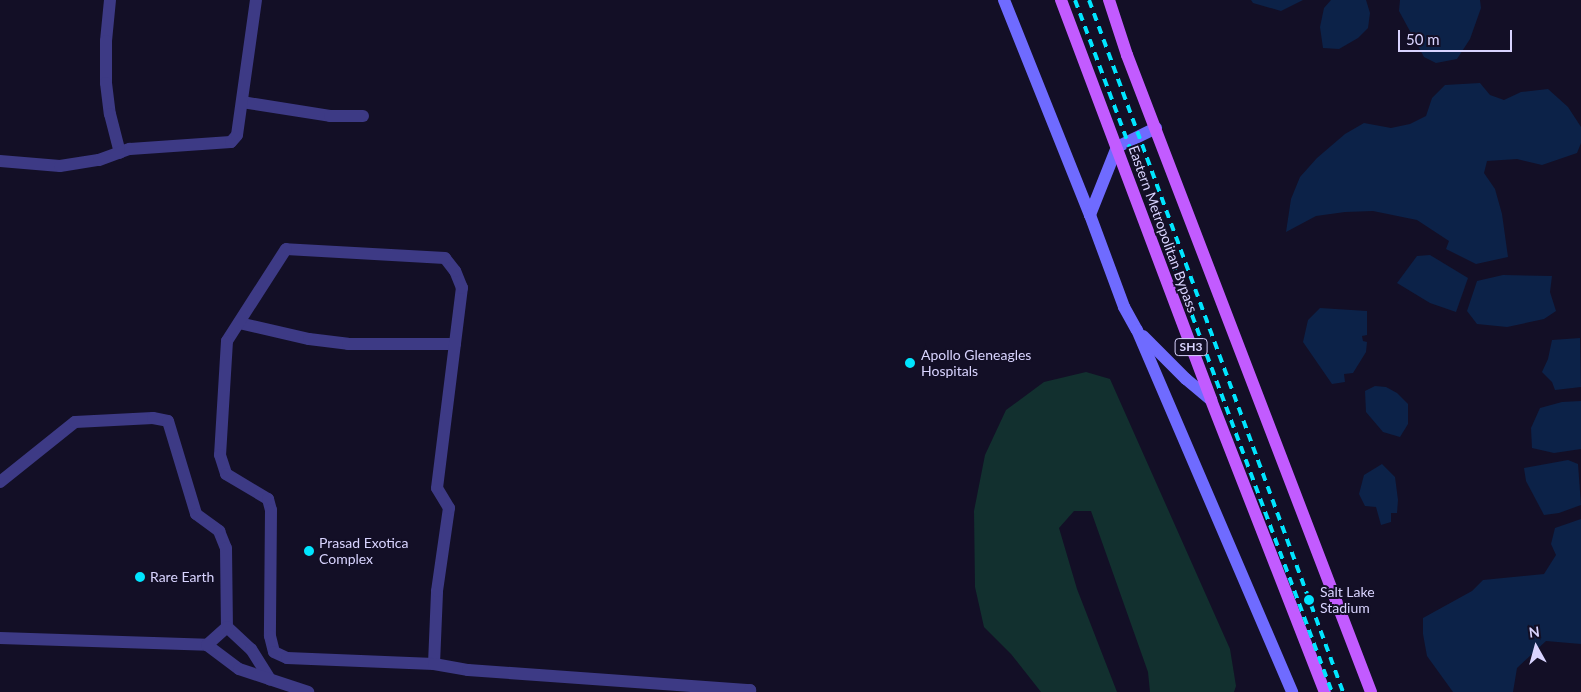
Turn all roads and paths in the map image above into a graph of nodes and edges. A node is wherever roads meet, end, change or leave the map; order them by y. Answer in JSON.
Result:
{"nodes":[{"id":1,"x":110,"y":0,"type":"edge"},
{"id":2,"x":256,"y":0,"type":"edge"},
{"id":3,"x":1004,"y":0,"type":"edge"},
{"id":4,"x":1061,"y":0,"type":"edge"},
{"id":5,"x":1109,"y":0,"type":"edge"},
{"id":6,"x":242,"y":102,"type":"junction"},
{"id":7,"x":363,"y":116,"type":"dead end"},
{"id":8,"x":1156,"y":128,"type":"junction"},
{"id":9,"x":1117,"y":147,"type":"junction"},
{"id":10,"x":120,"y":153,"type":"junction"},
{"id":11,"x":0,"y":161,"type":"edge"},
{"id":12,"x":1090,"y":215,"type":"junction"},
{"id":13,"x":239,"y":323,"type":"junction"},
{"id":14,"x":1137,"y":330,"type":"junction"},
{"id":15,"x":455,"y":344,"type":"junction"},
{"id":16,"x":1211,"y":400,"type":"junction"},
{"id":17,"x":0,"y":482,"type":"edge"},
{"id":18,"x":226,"y":627,"type":"junction"},
{"id":19,"x":0,"y":638,"type":"edge"},
{"id":20,"x":207,"y":645,"type":"junction"},
{"id":21,"x":434,"y":664,"type":"junction"},
{"id":22,"x":270,"y":679,"type":"junction"},
{"id":23,"x":750,"y":691,"type":"edge"},
{"id":24,"x":308,"y":692,"type":"edge"},
{"id":25,"x":1292,"y":692,"type":"edge"},
{"id":26,"x":1324,"y":692,"type":"edge"},
{"id":27,"x":1371,"y":692,"type":"edge"}],
"edges":[{"from":1,"to":10,"type":"street"},
{"from":2,"to":6,"type":"street"},
{"from":3,"to":12,"type":"street"},
{"from":4,"to":9,"type":"main road","name":"Eastern Metropolitan Bypass","number":"SH3"},
{"from":5,"to":8,"type":"main road","name":"Eastern Metropolitan Bypass"},
{"from":6,"to":7,"type":"street"},
{"from":6,"to":10,"type":"street"},
{"from":8,"to":9,"type":"street"},
{"from":8,"to":27,"type":"main road","name":"Eastern Metropolitan Bypass"},
{"from":9,"to":12,"type":"street"},
{"from":9,"to":16,"type":"main road","name":"Eastern Metropolitan Bypass","number":"SH3"},
{"from":10,"to":11,"type":"street"},
{"from":12,"to":14,"type":"street"},
{"from":13,"to":15,"type":"street"},
{"from":13,"to":15,"type":"street"},
{"from":13,"to":21,"type":"street"},
{"from":14,"to":16,"type":"street"},
{"from":14,"to":25,"type":"street"},
{"from":15,"to":21,"type":"street"},
{"from":16,"to":26,"type":"main road","name":"Eastern Metropolitan Bypass","number":"SH3"},
{"from":17,"to":18,"type":"street"},
{"from":18,"to":20,"type":"street"},
{"from":18,"to":22,"type":"street"},
{"from":19,"to":20,"type":"street"},
{"from":20,"to":22,"type":"street"},
{"from":21,"to":23,"type":"street"},
{"from":22,"to":24,"type":"street"}]}
